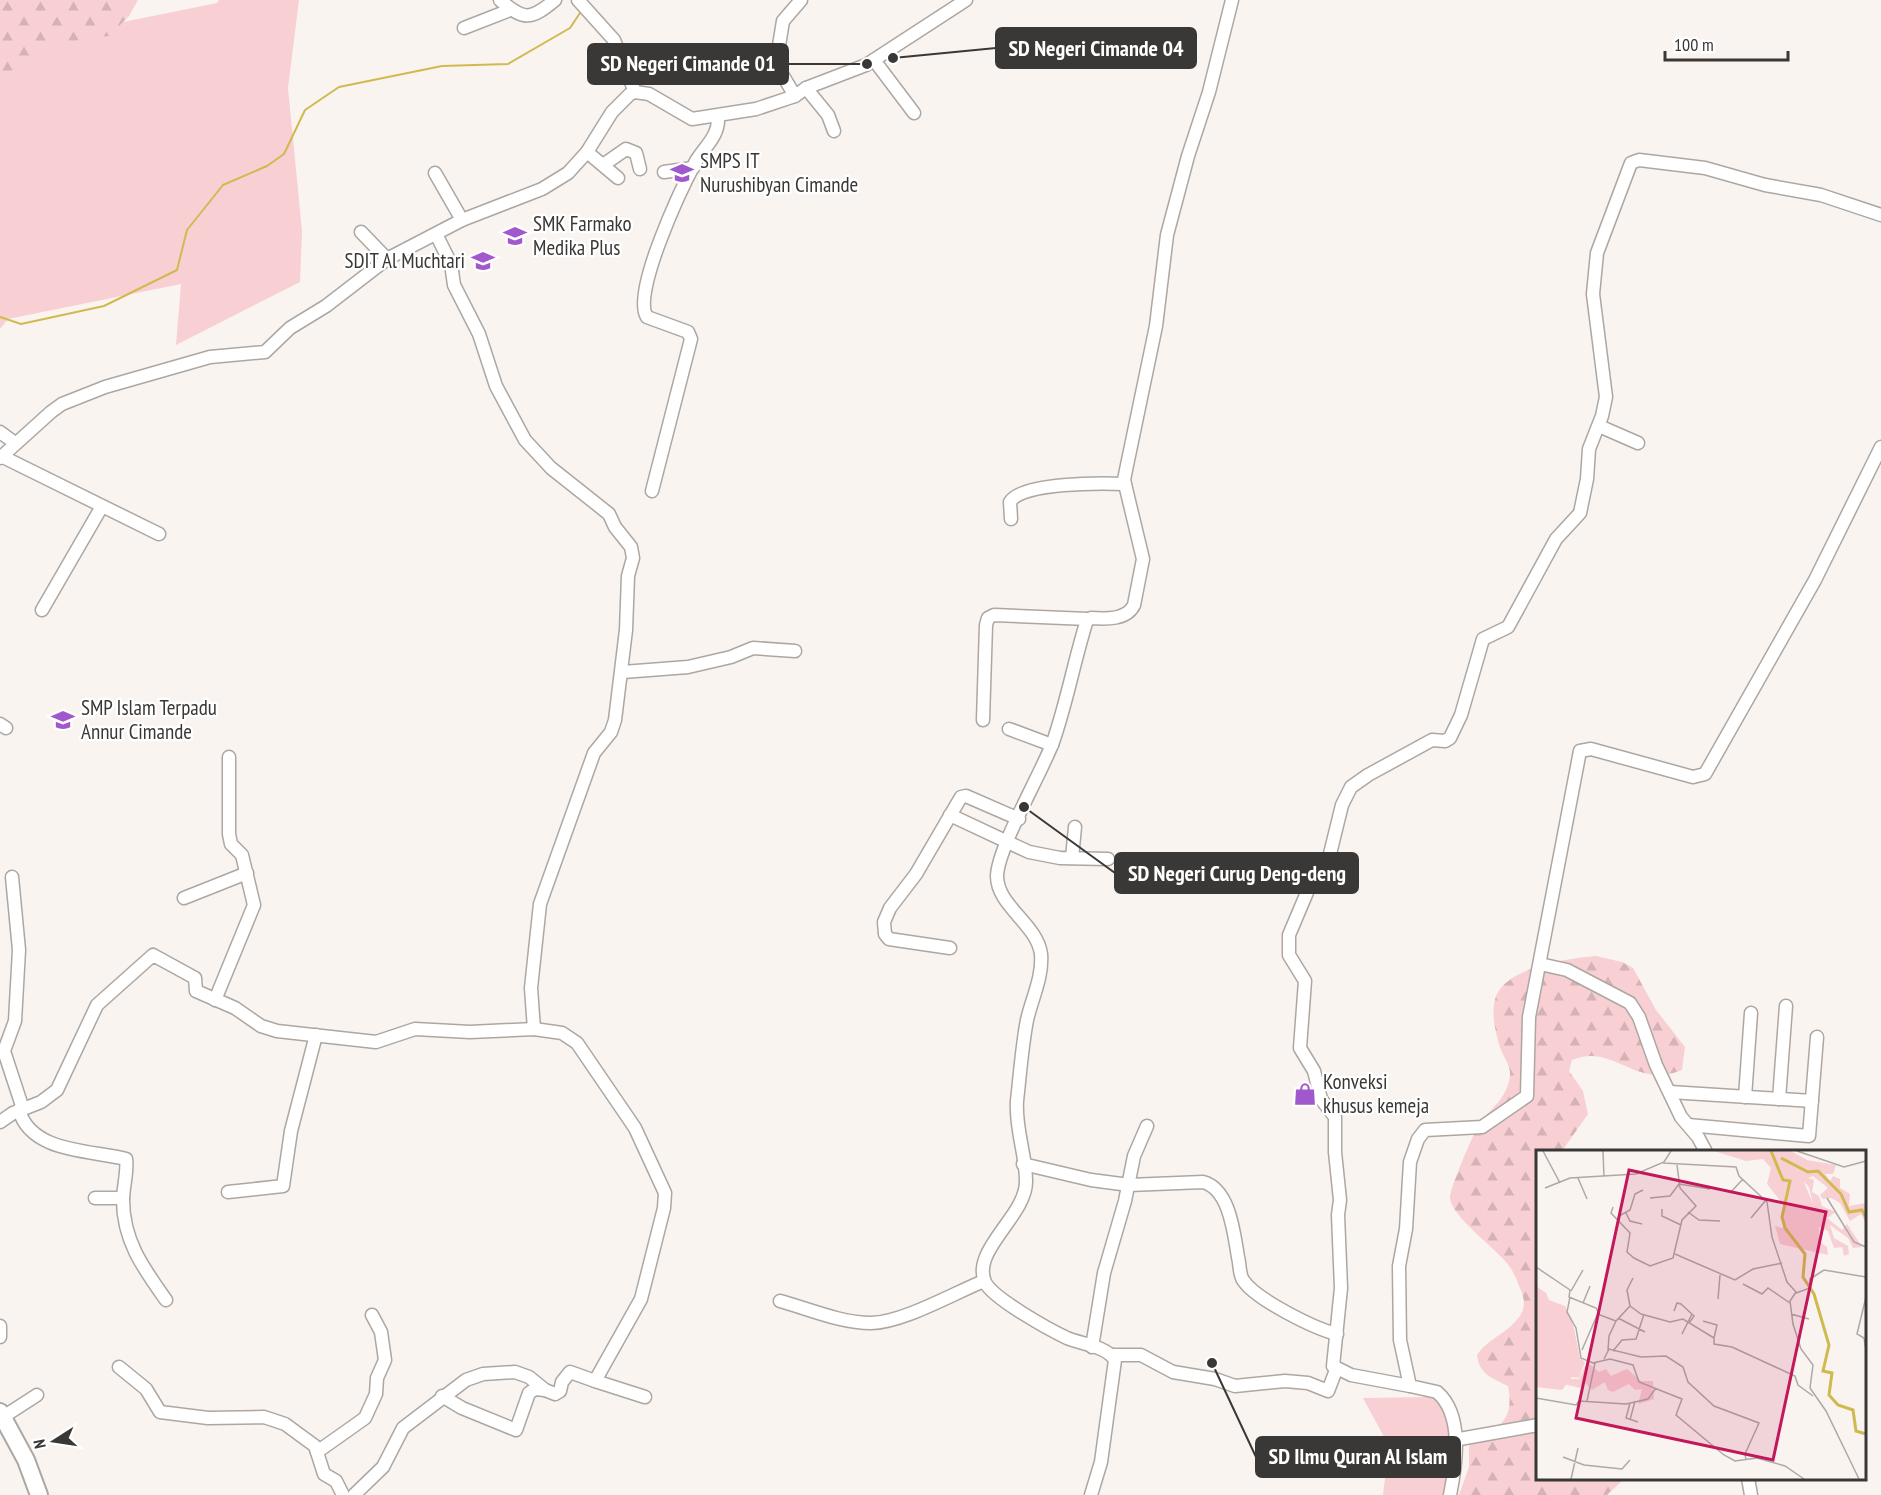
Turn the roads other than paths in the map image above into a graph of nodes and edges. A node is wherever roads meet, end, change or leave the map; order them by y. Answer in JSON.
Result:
{"nodes":[{"id":1,"x":500,"y":0,"type":"edge"},
{"id":2,"x":555,"y":0,"type":"edge"},
{"id":3,"x":801,"y":0,"type":"edge"},
{"id":4,"x":966,"y":0,"type":"edge"},
{"id":5,"x":1232,"y":0,"type":"edge"},
{"id":6,"x":580,"y":3,"type":"edge"},
{"id":7,"x":510,"y":10,"type":"junction"},
{"id":8,"x":464,"y":28,"type":"dead end"},
{"id":9,"x":874,"y":60,"type":"junction"},
{"id":10,"x":806,"y":88,"type":"junction"},
{"id":11,"x":635,"y":92,"type":"junction"},
{"id":12,"x":795,"y":96,"type":"junction"},
{"id":13,"x":914,"y":113,"type":"dead end"},
{"id":14,"x":718,"y":117,"type":"junction"},
{"id":15,"x":834,"y":131,"type":"dead end"},
{"id":16,"x":587,"y":152,"type":"junction"},
{"id":17,"x":603,"y":165,"type":"junction"},
{"id":18,"x":693,"y":168,"type":"junction"},
{"id":19,"x":640,"y":169,"type":"dead end"},
{"id":20,"x":664,"y":172,"type":"dead end"},
{"id":21,"x":435,"y":173,"type":"dead end"},
{"id":22,"x":618,"y":178,"type":"dead end"},
{"id":23,"x":1881,"y":215,"type":"edge"},
{"id":24,"x":462,"y":220,"type":"junction"},
{"id":25,"x":361,"y":232,"type":"dead end"},
{"id":26,"x":437,"y":236,"type":"junction"},
{"id":27,"x":387,"y":259,"type":"junction"},
{"id":28,"x":1599,"y":426,"type":"junction"},
{"id":29,"x":0,"y":432,"type":"edge"},
{"id":30,"x":15,"y":443,"type":"junction"},
{"id":31,"x":1638,"y":443,"type":"dead end"},
{"id":32,"x":1881,"y":447,"type":"edge"},
{"id":33,"x":1,"y":457,"type":"edge"},
{"id":34,"x":1125,"y":484,"type":"junction"},
{"id":35,"x":652,"y":491,"type":"dead end"},
{"id":36,"x":101,"y":508,"type":"junction"},
{"id":37,"x":1011,"y":519,"type":"dead end"},
{"id":38,"x":159,"y":534,"type":"dead end"},
{"id":39,"x":42,"y":610,"type":"dead end"},
{"id":40,"x":1088,"y":619,"type":"junction"},
{"id":41,"x":795,"y":651,"type":"dead end"},
{"id":42,"x":622,"y":672,"type":"junction"},
{"id":43,"x":983,"y":720,"type":"dead end"},
{"id":44,"x":1009,"y":729,"type":"dead end"},
{"id":45,"x":1052,"y":745,"type":"junction"},
{"id":46,"x":229,"y":757,"type":"dead end"},
{"id":47,"x":950,"y":815,"type":"junction"},
{"id":48,"x":1019,"y":819,"type":"junction"},
{"id":49,"x":1075,"y":827,"type":"dead end"},
{"id":50,"x":1009,"y":841,"type":"junction"},
{"id":51,"x":1072,"y":858,"type":"junction"},
{"id":52,"x":1108,"y":859,"type":"dead end"},
{"id":53,"x":247,"y":873,"type":"junction"},
{"id":54,"x":12,"y":877,"type":"dead end"},
{"id":55,"x":184,"y":898,"type":"dead end"},
{"id":56,"x":950,"y":948,"type":"dead end"},
{"id":57,"x":1540,"y":964,"type":"junction"},
{"id":58,"x":215,"y":1000,"type":"junction"},
{"id":59,"x":1786,"y":1006,"type":"dead end"},
{"id":60,"x":1751,"y":1013,"type":"dead end"},
{"id":61,"x":534,"y":1029,"type":"junction"},
{"id":62,"x":316,"y":1035,"type":"junction"},
{"id":63,"x":1817,"y":1037,"type":"dead end"},
{"id":64,"x":1670,"y":1092,"type":"junction"},
{"id":65,"x":1745,"y":1097,"type":"junction"},
{"id":66,"x":1779,"y":1099,"type":"junction"},
{"id":67,"x":1812,"y":1101,"type":"junction"},
{"id":68,"x":21,"y":1110,"type":"junction"},
{"id":69,"x":0,"y":1122,"type":"edge"},
{"id":70,"x":1688,"y":1125,"type":"junction"},
{"id":71,"x":1147,"y":1126,"type":"dead end"},
{"id":72,"x":1705,"y":1150,"type":"edge"},
{"id":73,"x":1023,"y":1164,"type":"junction"},
{"id":74,"x":1129,"y":1185,"type":"junction"},
{"id":75,"x":228,"y":1192,"type":"dead end"},
{"id":76,"x":95,"y":1198,"type":"dead end"},
{"id":77,"x":123,"y":1198,"type":"junction"},
{"id":78,"x":984,"y":1281,"type":"junction"},
{"id":79,"x":166,"y":1300,"type":"dead end"},
{"id":80,"x":780,"y":1301,"type":"dead end"},
{"id":81,"x":372,"y":1315,"type":"dead end"},
{"id":82,"x":0,"y":1326,"type":"edge"},
{"id":83,"x":1337,"y":1334,"type":"junction"},
{"id":84,"x":0,"y":1337,"type":"edge"},
{"id":85,"x":1092,"y":1347,"type":"junction"},
{"id":86,"x":1112,"y":1355,"type":"junction"},
{"id":87,"x":119,"y":1367,"type":"dead end"},
{"id":88,"x":1336,"y":1370,"type":"junction"},
{"id":89,"x":595,"y":1381,"type":"junction"},
{"id":90,"x":1410,"y":1386,"type":"junction"},
{"id":91,"x":545,"y":1390,"type":"junction"},
{"id":92,"x":37,"y":1395,"type":"dead end"},
{"id":93,"x":442,"y":1396,"type":"junction"},
{"id":94,"x":645,"y":1397,"type":"dead end"},
{"id":95,"x":1,"y":1414,"type":"edge"},
{"id":96,"x":1536,"y":1425,"type":"edge"},
{"id":97,"x":1454,"y":1440,"type":"junction"},
{"id":98,"x":317,"y":1452,"type":"junction"},
{"id":99,"x":1748,"y":1480,"type":"edge"},
{"id":100,"x":39,"y":1495,"type":"edge"},
{"id":101,"x":344,"y":1495,"type":"edge"},
{"id":102,"x":354,"y":1495,"type":"edge"},
{"id":103,"x":1091,"y":1495,"type":"edge"},
{"id":104,"x":1450,"y":1495,"type":"edge"},
{"id":105,"x":1751,"y":1495,"type":"edge"}],
"edges":[{"from":1,"to":7,"type":"street"},
{"from":2,"to":7,"type":"street"},
{"from":3,"to":12,"type":"street"},
{"from":4,"to":9,"type":"street"},
{"from":5,"to":34,"type":"street"},
{"from":6,"to":11,"type":"street"},
{"from":7,"to":8,"type":"street"},
{"from":9,"to":10,"type":"street"},
{"from":9,"to":13,"type":"street"},
{"from":10,"to":12,"type":"street"},
{"from":10,"to":15,"type":"street"},
{"from":11,"to":14,"type":"street"},
{"from":11,"to":16,"type":"street"},
{"from":12,"to":14,"type":"street"},
{"from":14,"to":18,"type":"street"},
{"from":16,"to":17,"type":"street"},
{"from":16,"to":24,"type":"street"},
{"from":17,"to":19,"type":"street"},
{"from":17,"to":22,"type":"street"},
{"from":18,"to":20,"type":"street"},
{"from":18,"to":35,"type":"street"},
{"from":21,"to":24,"type":"street"},
{"from":23,"to":28,"type":"street"},
{"from":24,"to":26,"type":"street"},
{"from":25,"to":27,"type":"street"},
{"from":26,"to":27,"type":"street"},
{"from":26,"to":42,"type":"street"},
{"from":27,"to":30,"type":"street"},
{"from":28,"to":31,"type":"street"},
{"from":28,"to":83,"type":"street"},
{"from":29,"to":30,"type":"street"},
{"from":30,"to":33,"type":"street"},
{"from":32,"to":57,"type":"street"},
{"from":33,"to":36,"type":"street"},
{"from":34,"to":37,"type":"street"},
{"from":34,"to":40,"type":"street"},
{"from":36,"to":38,"type":"street"},
{"from":36,"to":39,"type":"street"},
{"from":40,"to":43,"type":"street"},
{"from":40,"to":45,"type":"street"},
{"from":41,"to":42,"type":"street"},
{"from":42,"to":61,"type":"street"},
{"from":44,"to":45,"type":"street"},
{"from":45,"to":48,"type":"street"},
{"from":46,"to":53,"type":"street"},
{"from":47,"to":48,"type":"street"},
{"from":47,"to":50,"type":"street"},
{"from":47,"to":56,"type":"street"},
{"from":48,"to":50,"type":"street"},
{"from":49,"to":51,"type":"street"},
{"from":50,"to":51,"type":"street"},
{"from":50,"to":73,"type":"street"},
{"from":51,"to":52,"type":"street"},
{"from":53,"to":55,"type":"street"},
{"from":53,"to":58,"type":"street"},
{"from":54,"to":68,"type":"street"},
{"from":57,"to":64,"type":"street"},
{"from":57,"to":90,"type":"street"},
{"from":58,"to":62,"type":"street"},
{"from":58,"to":68,"type":"street"},
{"from":59,"to":66,"type":"street"},
{"from":60,"to":65,"type":"street"},
{"from":61,"to":62,"type":"street"},
{"from":61,"to":89,"type":"street"},
{"from":62,"to":75,"type":"street"},
{"from":63,"to":67,"type":"street"},
{"from":64,"to":65,"type":"street"},
{"from":64,"to":70,"type":"street"},
{"from":65,"to":66,"type":"street"},
{"from":66,"to":67,"type":"street"},
{"from":67,"to":70,"type":"street"},
{"from":68,"to":69,"type":"street"},
{"from":68,"to":77,"type":"street"},
{"from":70,"to":72,"type":"street"},
{"from":71,"to":74,"type":"street"},
{"from":73,"to":74,"type":"street"},
{"from":73,"to":78,"type":"street"},
{"from":74,"to":83,"type":"street"},
{"from":74,"to":85,"type":"street"},
{"from":76,"to":77,"type":"street"},
{"from":77,"to":79,"type":"street"},
{"from":78,"to":80,"type":"street"},
{"from":78,"to":85,"type":"street"},
{"from":81,"to":98,"type":"street"},
{"from":82,"to":84,"type":"street"},
{"from":83,"to":88,"type":"street"},
{"from":85,"to":86,"type":"street"},
{"from":86,"to":88,"type":"street"},
{"from":86,"to":103,"type":"street"},
{"from":87,"to":98,"type":"street"},
{"from":88,"to":90,"type":"street"},
{"from":89,"to":91,"type":"street"},
{"from":89,"to":94,"type":"street"},
{"from":90,"to":97,"type":"street"},
{"from":91,"to":93,"type":"street"},
{"from":91,"to":93,"type":"street"},
{"from":92,"to":95,"type":"street"},
{"from":93,"to":102,"type":"street"},
{"from":95,"to":100,"type":"highway"},
{"from":96,"to":97,"type":"street"},
{"from":97,"to":104,"type":"street"},
{"from":98,"to":101,"type":"street"},
{"from":99,"to":105,"type":"street"}]}
